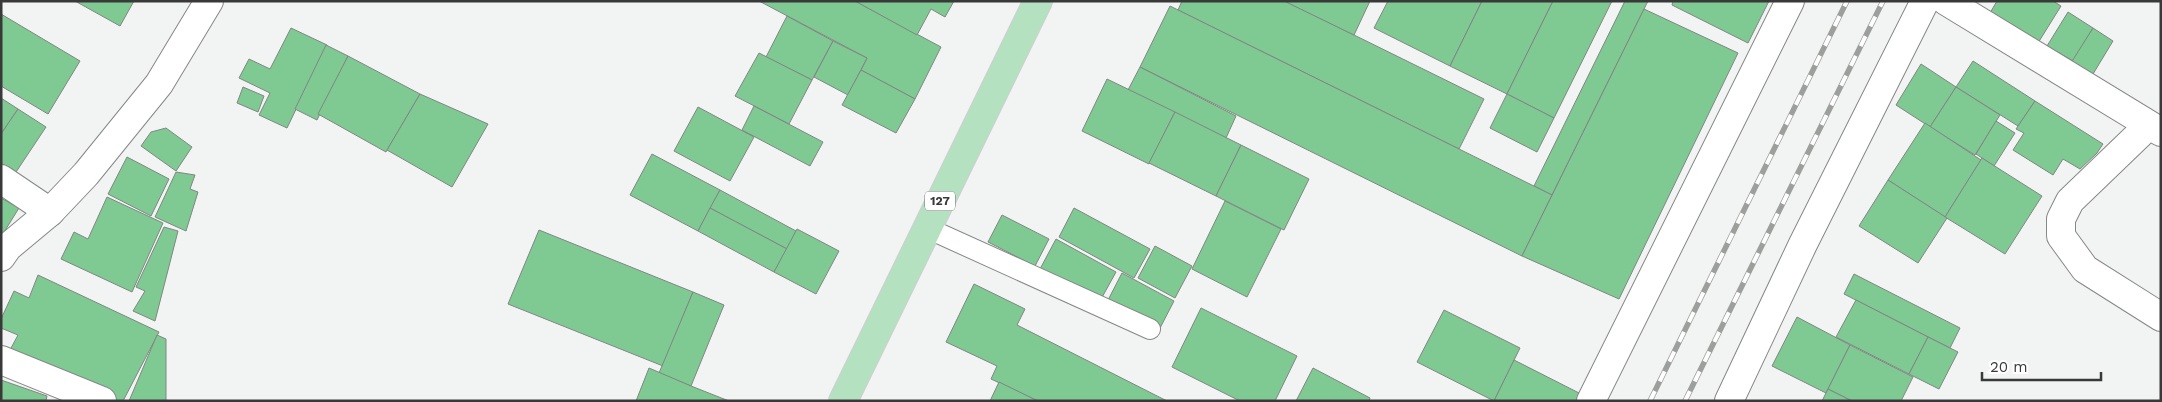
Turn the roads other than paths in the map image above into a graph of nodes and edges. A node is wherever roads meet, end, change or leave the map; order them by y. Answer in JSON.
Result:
{"nodes":[{"id":1,"x":209,"y":1,"type":"edge"},
{"id":2,"x":1038,"y":1,"type":"edge"},
{"id":3,"x":1790,"y":1,"type":"edge"},
{"id":4,"x":1926,"y":1,"type":"edge"},
{"id":5,"x":1946,"y":1,"type":"edge"},
{"id":6,"x":2155,"y":129,"type":"edge"},
{"id":7,"x":1,"y":179,"type":"edge"},
{"id":8,"x":50,"y":212,"type":"junction"},
{"id":9,"x":927,"y":228,"type":"junction"},
{"id":10,"x":1,"y":256,"type":"edge"},
{"id":11,"x":2161,"y":317,"type":"edge"},
{"id":12,"x":1150,"y":329,"type":"dead end"},
{"id":13,"x":1,"y":360,"type":"edge"},
{"id":14,"x":102,"y":401,"type":"edge"},
{"id":15,"x":843,"y":401,"type":"edge"},
{"id":16,"x":1591,"y":401,"type":"edge"},
{"id":17,"x":1729,"y":401,"type":"edge"}],
"edges":[{"from":1,"to":8,"type":"street"},
{"from":2,"to":9,"type":"main road","number":"127"},
{"from":3,"to":16,"type":"street"},
{"from":4,"to":17,"type":"street"},
{"from":5,"to":6,"type":"street"},
{"from":6,"to":11,"type":"street"},
{"from":7,"to":8,"type":"street"},
{"from":8,"to":10,"type":"street"},
{"from":9,"to":12,"type":"lane"},
{"from":9,"to":15,"type":"main road","number":"127"},
{"from":13,"to":14,"type":"street"}]}
